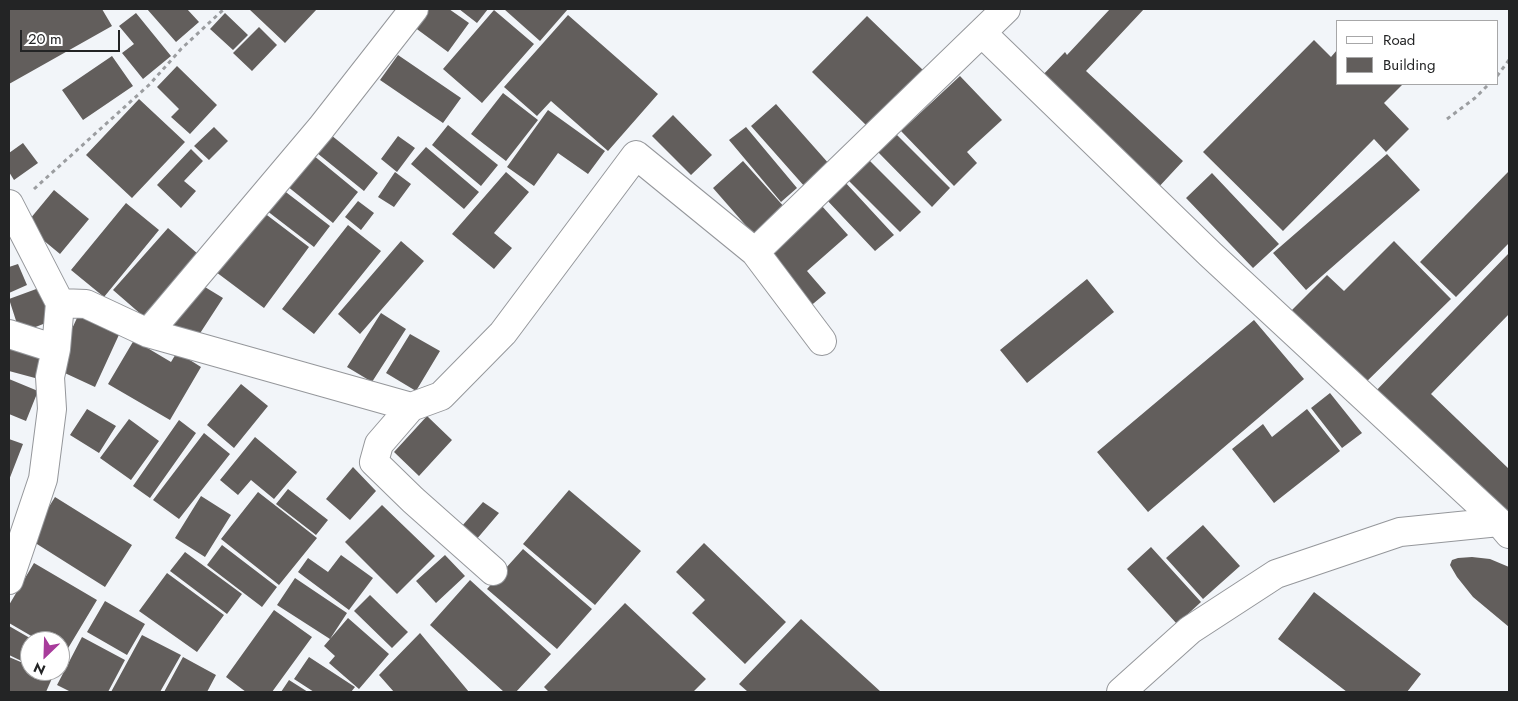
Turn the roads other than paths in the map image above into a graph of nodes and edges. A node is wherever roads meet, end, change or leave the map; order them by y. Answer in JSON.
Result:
{"nodes":[{"id":1,"x":414,"y":9,"type":"edge"},
{"id":2,"x":1006,"y":9,"type":"edge"},
{"id":3,"x":982,"y":33,"type":"junction"},
{"id":4,"x":10,"y":207,"type":"edge"},
{"id":5,"x":755,"y":252,"type":"junction"},
{"id":6,"x":60,"y":303,"type":"junction"},
{"id":7,"x":148,"y":333,"type":"junction"},
{"id":8,"x":9,"y":334,"type":"edge"},
{"id":9,"x":822,"y":341,"type":"dead end"},
{"id":10,"x":56,"y":349,"type":"junction"},
{"id":11,"x":411,"y":406,"type":"junction"},
{"id":12,"x":1504,"y":528,"type":"edge"},
{"id":13,"x":493,"y":571,"type":"dead end"},
{"id":14,"x":9,"y":580,"type":"edge"},
{"id":15,"x":1121,"y":692,"type":"edge"}],
"edges":[{"from":1,"to":7,"type":"street"},
{"from":2,"to":3,"type":"street"},
{"from":3,"to":5,"type":"street"},
{"from":3,"to":12,"type":"street"},
{"from":4,"to":6,"type":"street"},
{"from":5,"to":9,"type":"street"},
{"from":5,"to":11,"type":"street"},
{"from":6,"to":7,"type":"street"},
{"from":6,"to":10,"type":"street"},
{"from":7,"to":11,"type":"street"},
{"from":8,"to":10,"type":"street"},
{"from":10,"to":14,"type":"street"},
{"from":11,"to":13,"type":"street"},
{"from":12,"to":15,"type":"street"}]}
